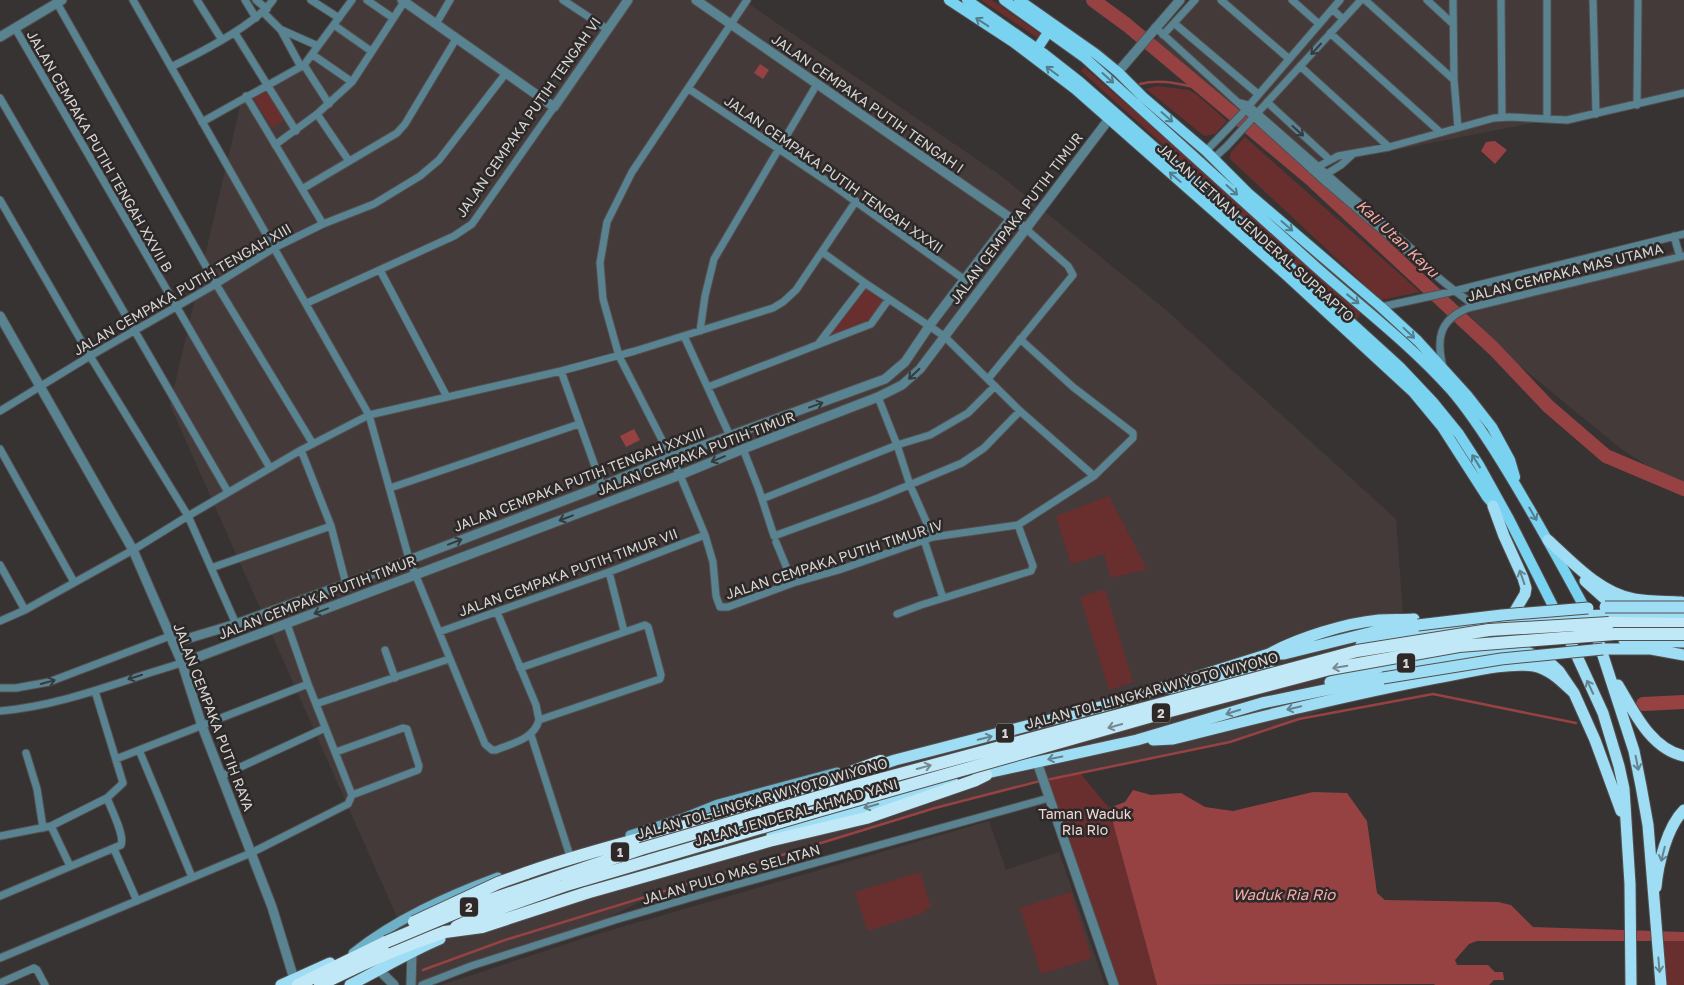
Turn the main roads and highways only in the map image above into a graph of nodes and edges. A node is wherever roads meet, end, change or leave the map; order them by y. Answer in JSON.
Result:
{"nodes":[{"id":1,"x":949,"y":0,"type":"edge"},
{"id":2,"x":967,"y":0,"type":"edge"},
{"id":3,"x":1004,"y":0,"type":"edge"},
{"id":4,"x":1019,"y":0,"type":"edge"},
{"id":5,"x":1049,"y":31,"type":"junction"},
{"id":6,"x":1036,"y":49,"type":"junction"},
{"id":7,"x":1143,"y":97,"type":"junction"},
{"id":8,"x":1131,"y":99,"type":"junction"},
{"id":9,"x":1199,"y":186,"type":"junction"},
{"id":10,"x":1204,"y":203,"type":"junction"},
{"id":11,"x":1518,"y":488,"type":"junction"},
{"id":12,"x":1494,"y":506,"type":"junction"},
{"id":13,"x":1509,"y":519,"type":"junction"},
{"id":14,"x":1548,"y":540,"type":"junction"},
{"id":15,"x":1569,"y":560,"type":"junction"},
{"id":16,"x":1684,"y":602,"type":"edge"},
{"id":17,"x":1684,"y":607,"type":"edge"},
{"id":18,"x":1588,"y":612,"type":"junction"},
{"id":19,"x":1635,"y":614,"type":"junction"},
{"id":20,"x":1684,"y":616,"type":"edge"},
{"id":21,"x":1558,"y":617,"type":"junction"},
{"id":22,"x":1434,"y":619,"type":"junction"},
{"id":23,"x":1510,"y":621,"type":"junction"},
{"id":24,"x":1475,"y":624,"type":"junction"},
{"id":25,"x":1684,"y":624,"type":"edge"},
{"id":26,"x":1457,"y":627,"type":"junction"},
{"id":27,"x":1578,"y":628,"type":"junction"},
{"id":28,"x":1684,"y":634,"type":"edge"},
{"id":29,"x":1570,"y":641,"type":"junction"},
{"id":30,"x":1684,"y":642,"type":"edge"},
{"id":31,"x":1600,"y":645,"type":"junction"},
{"id":32,"x":1515,"y":647,"type":"junction"},
{"id":33,"x":1648,"y":648,"type":"junction"},
{"id":34,"x":1684,"y":650,"type":"edge"},
{"id":35,"x":1269,"y":654,"type":"junction"},
{"id":36,"x":1684,"y":654,"type":"edge"},
{"id":37,"x":1168,"y":687,"type":"junction"},
{"id":38,"x":1574,"y":693,"type":"junction"},
{"id":39,"x":1262,"y":703,"type":"junction"},
{"id":40,"x":1623,"y":703,"type":"junction"},
{"id":41,"x":1137,"y":740,"type":"junction"},
{"id":42,"x":1684,"y":756,"type":"edge"},
{"id":43,"x":886,"y":761,"type":"junction"},
{"id":44,"x":986,"y":775,"type":"junction"},
{"id":45,"x":1684,"y":810,"type":"edge"},
{"id":46,"x":1625,"y":827,"type":"junction"},
{"id":47,"x":512,"y":887,"type":"junction"},
{"id":48,"x":469,"y":902,"type":"junction"},
{"id":49,"x":519,"y":909,"type":"junction"},
{"id":50,"x":1655,"y":910,"type":"junction"},
{"id":51,"x":479,"y":923,"type":"junction"},
{"id":52,"x":445,"y":932,"type":"junction"},
{"id":53,"x":386,"y":942,"type":"junction"},
{"id":54,"x":353,"y":953,"type":"junction"},
{"id":55,"x":296,"y":982,"type":"edge"},
{"id":56,"x":281,"y":985,"type":"edge"},
{"id":57,"x":320,"y":985,"type":"edge"},
{"id":58,"x":350,"y":985,"type":"edge"},
{"id":59,"x":1631,"y":985,"type":"edge"},
{"id":60,"x":1661,"y":985,"type":"edge"}],
"edges":[{"from":10,"to":1,"type":"main road","name":"JALAN LETNAN JENDERAL SUPRAPTO","one_way":true},
{"from":2,"to":6,"type":"main road","name":"JALAN LETNAN JENDERAL SUPRAPTO"},
{"from":3,"to":5,"type":"main road","name":"JALAN LETNAN JENDERAL SUPRAPTO"},
{"from":4,"to":7,"type":"main road","name":"JALAN LETNAN JENDERAL SUPRAPTO"},
{"from":5,"to":6,"type":"main road"},
{"from":5,"to":8,"type":"main road","name":"JALAN LETNAN JENDERAL SUPRAPTO","one_way":true},
{"from":6,"to":9,"type":"main road","name":"JALAN LETNAN JENDERAL SUPRAPTO"},
{"from":7,"to":8,"type":"main road"},
{"from":7,"to":11,"type":"main road","name":"JALAN LETNAN JENDERAL SUPRAPTO","one_way":true},
{"from":8,"to":11,"type":"main road","name":"JALAN LETNAN JENDERAL SUPRAPTO","one_way":true},
{"from":9,"to":10,"type":"main road"},
{"from":13,"to":9,"type":"main road","name":"JALAN LETNAN JENDERAL SUPRAPTO","one_way":true},
{"from":10,"to":12,"type":"main road","name":"JALAN LETNAN JENDERAL SUPRAPTO"},
{"from":11,"to":14,"type":"main road","name":"JALAN LETNAN JENDERAL SUPRAPTO","one_way":true},
{"from":12,"to":13,"type":"main road","name":"JALAN LETNAN JENDERAL SUPRAPTO"},
{"from":23,"to":12,"type":"highway","one_way":true},
{"from":13,"to":21,"type":"main road","name":"JALAN LETNAN JENDERAL SUPRAPTO"},
{"from":14,"to":15,"type":"highway"},
{"from":14,"to":18,"type":"main road","name":"JALAN LETNAN JENDERAL SUPRAPTO"},
{"from":15,"to":16,"type":"highway"},
{"from":15,"to":19,"type":"highway"},
{"from":17,"to":18,"type":"highway","number":"1","bridge":true},
{"from":18,"to":19,"type":"highway","number":"1"},
{"from":18,"to":21,"type":"highway","name":"JALAN JENDERAL AHMAD YANI","number":"1"},
{"from":18,"to":27,"type":"highway"},
{"from":18,"to":31,"type":"highway"},
{"from":18,"to":35,"type":"highway","name":"JALAN JENDERAL AHMAD YANI","number":"1","bridge":true},
{"from":19,"to":20,"type":"highway","number":"1"},
{"from":21,"to":23,"type":"highway","name":"JALAN JENDERAL AHMAD YANI","number":"1"},
{"from":21,"to":27,"type":"highway"},
{"from":21,"to":29,"type":"highway"},
{"from":22,"to":24,"type":"highway"},
{"from":22,"to":26,"type":"highway"},
{"from":22,"to":35,"type":"highway"},
{"from":23,"to":24,"type":"highway","name":"JALAN JENDERAL AHMAD YANI","number":"1"},
{"from":24,"to":26,"type":"highway","name":"JALAN JENDERAL AHMAD YANI","number":"1"},
{"from":53,"to":25,"type":"highway","name":"JALAN TOL LINGKAR WIYOTO WIYONO","number":"2","one_way":true,"bridge":true},
{"from":26,"to":37,"type":"highway","name":"JALAN JENDERAL AHMAD YANI","number":"1"},
{"from":27,"to":29,"type":"highway"},
{"from":27,"to":31,"type":"highway"},
{"from":28,"to":52,"type":"highway","name":"JALAN TOL LINGKAR WIYOTO WIYONO","number":"2","one_way":true,"bridge":true},
{"from":29,"to":31,"type":"highway","name":"JALAN JENDERAL AHMAD YANI","number":"1"},
{"from":29,"to":32,"type":"highway","name":"JALAN JENDERAL AHMAD YANI","number":"1"},
{"from":46,"to":29,"type":"highway","one_way":true},
{"from":30,"to":31,"type":"highway","number":"1"},
{"from":31,"to":33,"type":"highway","number":"1"},
{"from":31,"to":39,"type":"highway","name":"JALAN JENDERAL AHMAD YANI","number":"1","bridge":true},
{"from":31,"to":40,"type":"highway"},
{"from":32,"to":38,"type":"highway"},
{"from":32,"to":39,"type":"highway","name":"JALAN JENDERAL AHMAD YANI","number":"1"},
{"from":33,"to":34,"type":"highway","number":"1"},
{"from":33,"to":36,"type":"highway"},
{"from":35,"to":37,"type":"highway","name":"JALAN JENDERAL AHMAD YANI","number":"1"},
{"from":43,"to":37,"type":"highway","name":"JALAN JENDERAL AHMAD YANI","number":"1","one_way":true},
{"from":38,"to":41,"type":"highway","one_way":true},
{"from":38,"to":46,"type":"highway"},
{"from":39,"to":41,"type":"highway","name":"JALAN JENDERAL AHMAD YANI","number":"1","one_way":true},
{"from":40,"to":42,"type":"highway"},
{"from":40,"to":50,"type":"highway","one_way":true},
{"from":41,"to":44,"type":"highway","name":"JALAN JENDERAL AHMAD YANI","number":"1","one_way":true},
{"from":43,"to":47,"type":"highway","name":"JALAN JENDERAL AHMAD YANI","number":"1"},
{"from":43,"to":53,"type":"highway","bridge":true},
{"from":43,"to":54,"type":"main road","name":"JALAN JENDERAL AHMAD YANI","number":"1"},
{"from":44,"to":49,"type":"highway","name":"JALAN JENDERAL AHMAD YANI","number":"1","one_way":true},
{"from":44,"to":52,"type":"highway","bridge":true},
{"from":45,"to":50,"type":"highway","one_way":true},
{"from":46,"to":59,"type":"highway"},
{"from":47,"to":48,"type":"highway","name":"JALAN JENDERAL AHMAD YANI","number":"1"},
{"from":47,"to":49,"type":"highway"},
{"from":48,"to":51,"type":"highway"},
{"from":48,"to":54,"type":"highway","name":"JALAN JENDERAL AHMAD YANI","number":"1"},
{"from":49,"to":51,"type":"highway","name":"JALAN JENDERAL AHMAD YANI","number":"1"},
{"from":50,"to":60,"type":"highway","one_way":true},
{"from":51,"to":58,"type":"highway","name":"JALAN JENDERAL AHMAD YANI","number":"1"},
{"from":52,"to":57,"type":"highway","number":"2"},
{"from":53,"to":55,"type":"highway","number":"2"},
{"from":54,"to":55,"type":"highway","name":"JALAN JENDERAL AHMAD YANI","number":"1"},
{"from":55,"to":56,"type":"highway","name":"JALAN JENDERAL AHMAD YANI","number":"1"}]}
